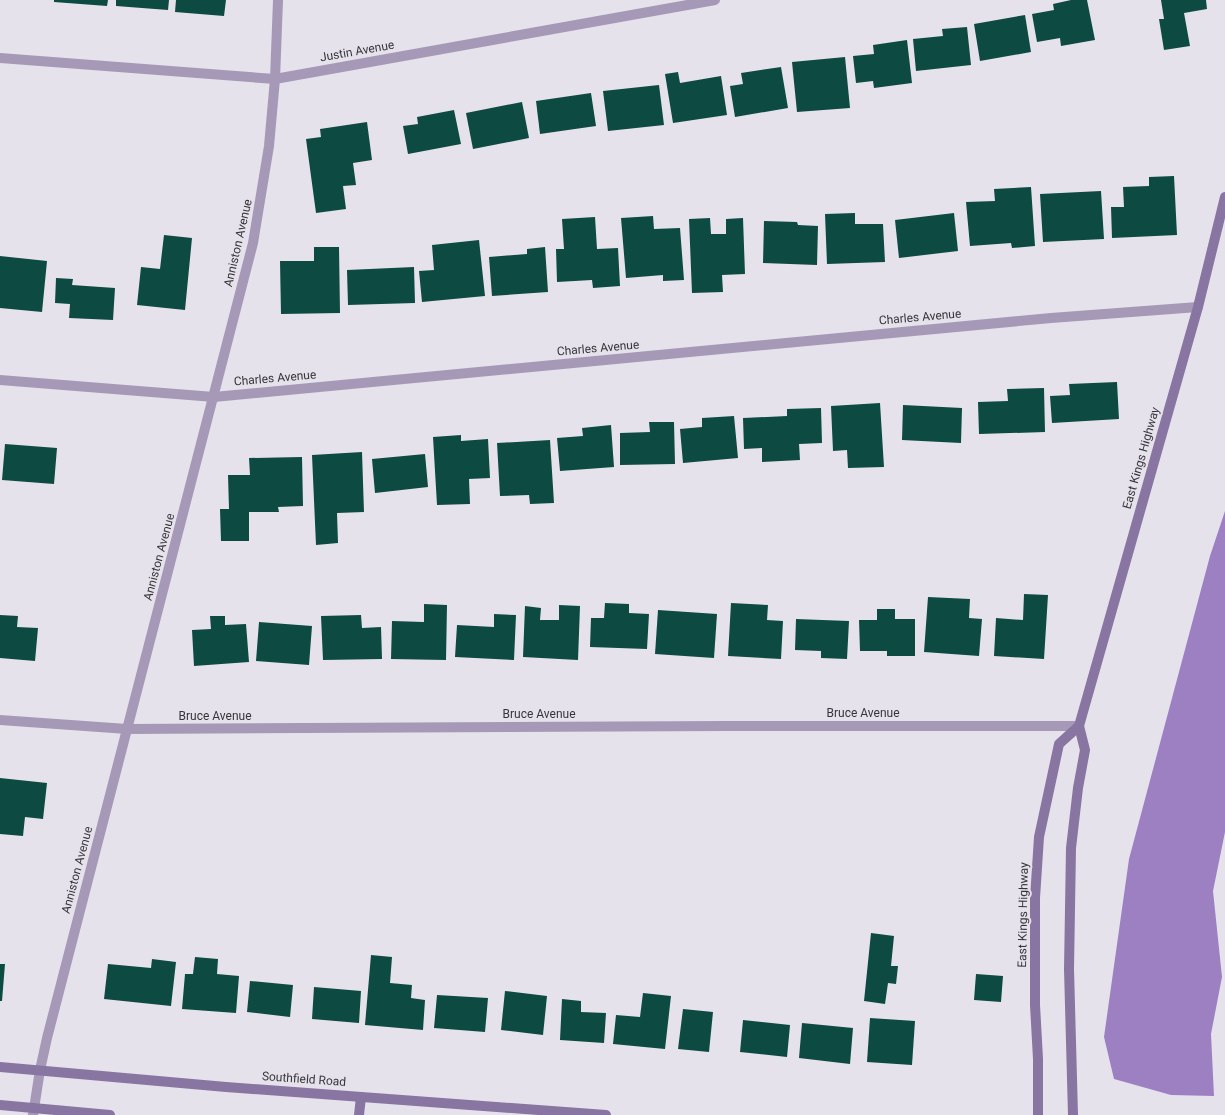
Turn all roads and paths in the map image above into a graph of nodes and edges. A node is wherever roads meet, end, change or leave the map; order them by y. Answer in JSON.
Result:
{"nodes":[{"id":1,"x":278,"y":0,"type":"edge"},
{"id":2,"x":715,"y":0,"type":"edge"},
{"id":3,"x":0,"y":58,"type":"edge"},
{"id":4,"x":275,"y":79,"type":"junction"},
{"id":5,"x":1225,"y":197,"type":"edge"},
{"id":6,"x":1198,"y":307,"type":"junction"},
{"id":7,"x":0,"y":380,"type":"edge"},
{"id":8,"x":214,"y":397,"type":"junction"},
{"id":9,"x":0,"y":720,"type":"edge"},
{"id":10,"x":1078,"y":726,"type":"junction"},
{"id":11,"x":127,"y":729,"type":"junction"},
{"id":12,"x":0,"y":1067,"type":"edge"},
{"id":13,"x":40,"y":1070,"type":"junction"},
{"id":14,"x":361,"y":1097,"type":"junction"},
{"id":15,"x":0,"y":1105,"type":"edge"},
{"id":16,"x":34,"y":1112,"type":"edge"},
{"id":17,"x":110,"y":1115,"type":"edge"},
{"id":18,"x":359,"y":1115,"type":"edge"},
{"id":19,"x":606,"y":1115,"type":"edge"},
{"id":20,"x":1038,"y":1115,"type":"edge"},
{"id":21,"x":1073,"y":1115,"type":"edge"}],
"edges":[{"from":1,"to":4,"type":"street","name":"Anniston Avenue"},
{"from":2,"to":4,"type":"street","name":"Justin Avenue"},
{"from":3,"to":4,"type":"street","name":"Justin Avenue"},
{"from":4,"to":8,"type":"street","name":"Anniston Avenue"},
{"from":5,"to":6,"type":"main road","name":"East Kings Highway"},
{"from":6,"to":8,"type":"street","name":"Charles Avenue"},
{"from":6,"to":10,"type":"main road","name":"East Kings Highway"},
{"from":7,"to":8,"type":"street","name":"Charles Avenue"},
{"from":8,"to":11,"type":"street","name":"Anniston Avenue"},
{"from":9,"to":11,"type":"street","name":"Bruce Avenue"},
{"from":10,"to":11,"type":"street","name":"Bruce Avenue"},
{"from":10,"to":20,"type":"main road","name":"East Kings Highway"},
{"from":10,"to":21,"type":"main road"},
{"from":11,"to":13,"type":"street","name":"Anniston Avenue"},
{"from":12,"to":13,"type":"main road","name":"Southfield Road"},
{"from":13,"to":14,"type":"main road","name":"Southfield Road"},
{"from":13,"to":16,"type":"street","name":"Anniston Avenue"},
{"from":14,"to":18,"type":"main road"},
{"from":14,"to":19,"type":"main road","name":"Southfield Road"},
{"from":15,"to":16,"type":"main road"},
{"from":16,"to":17,"type":"main road"}]}
